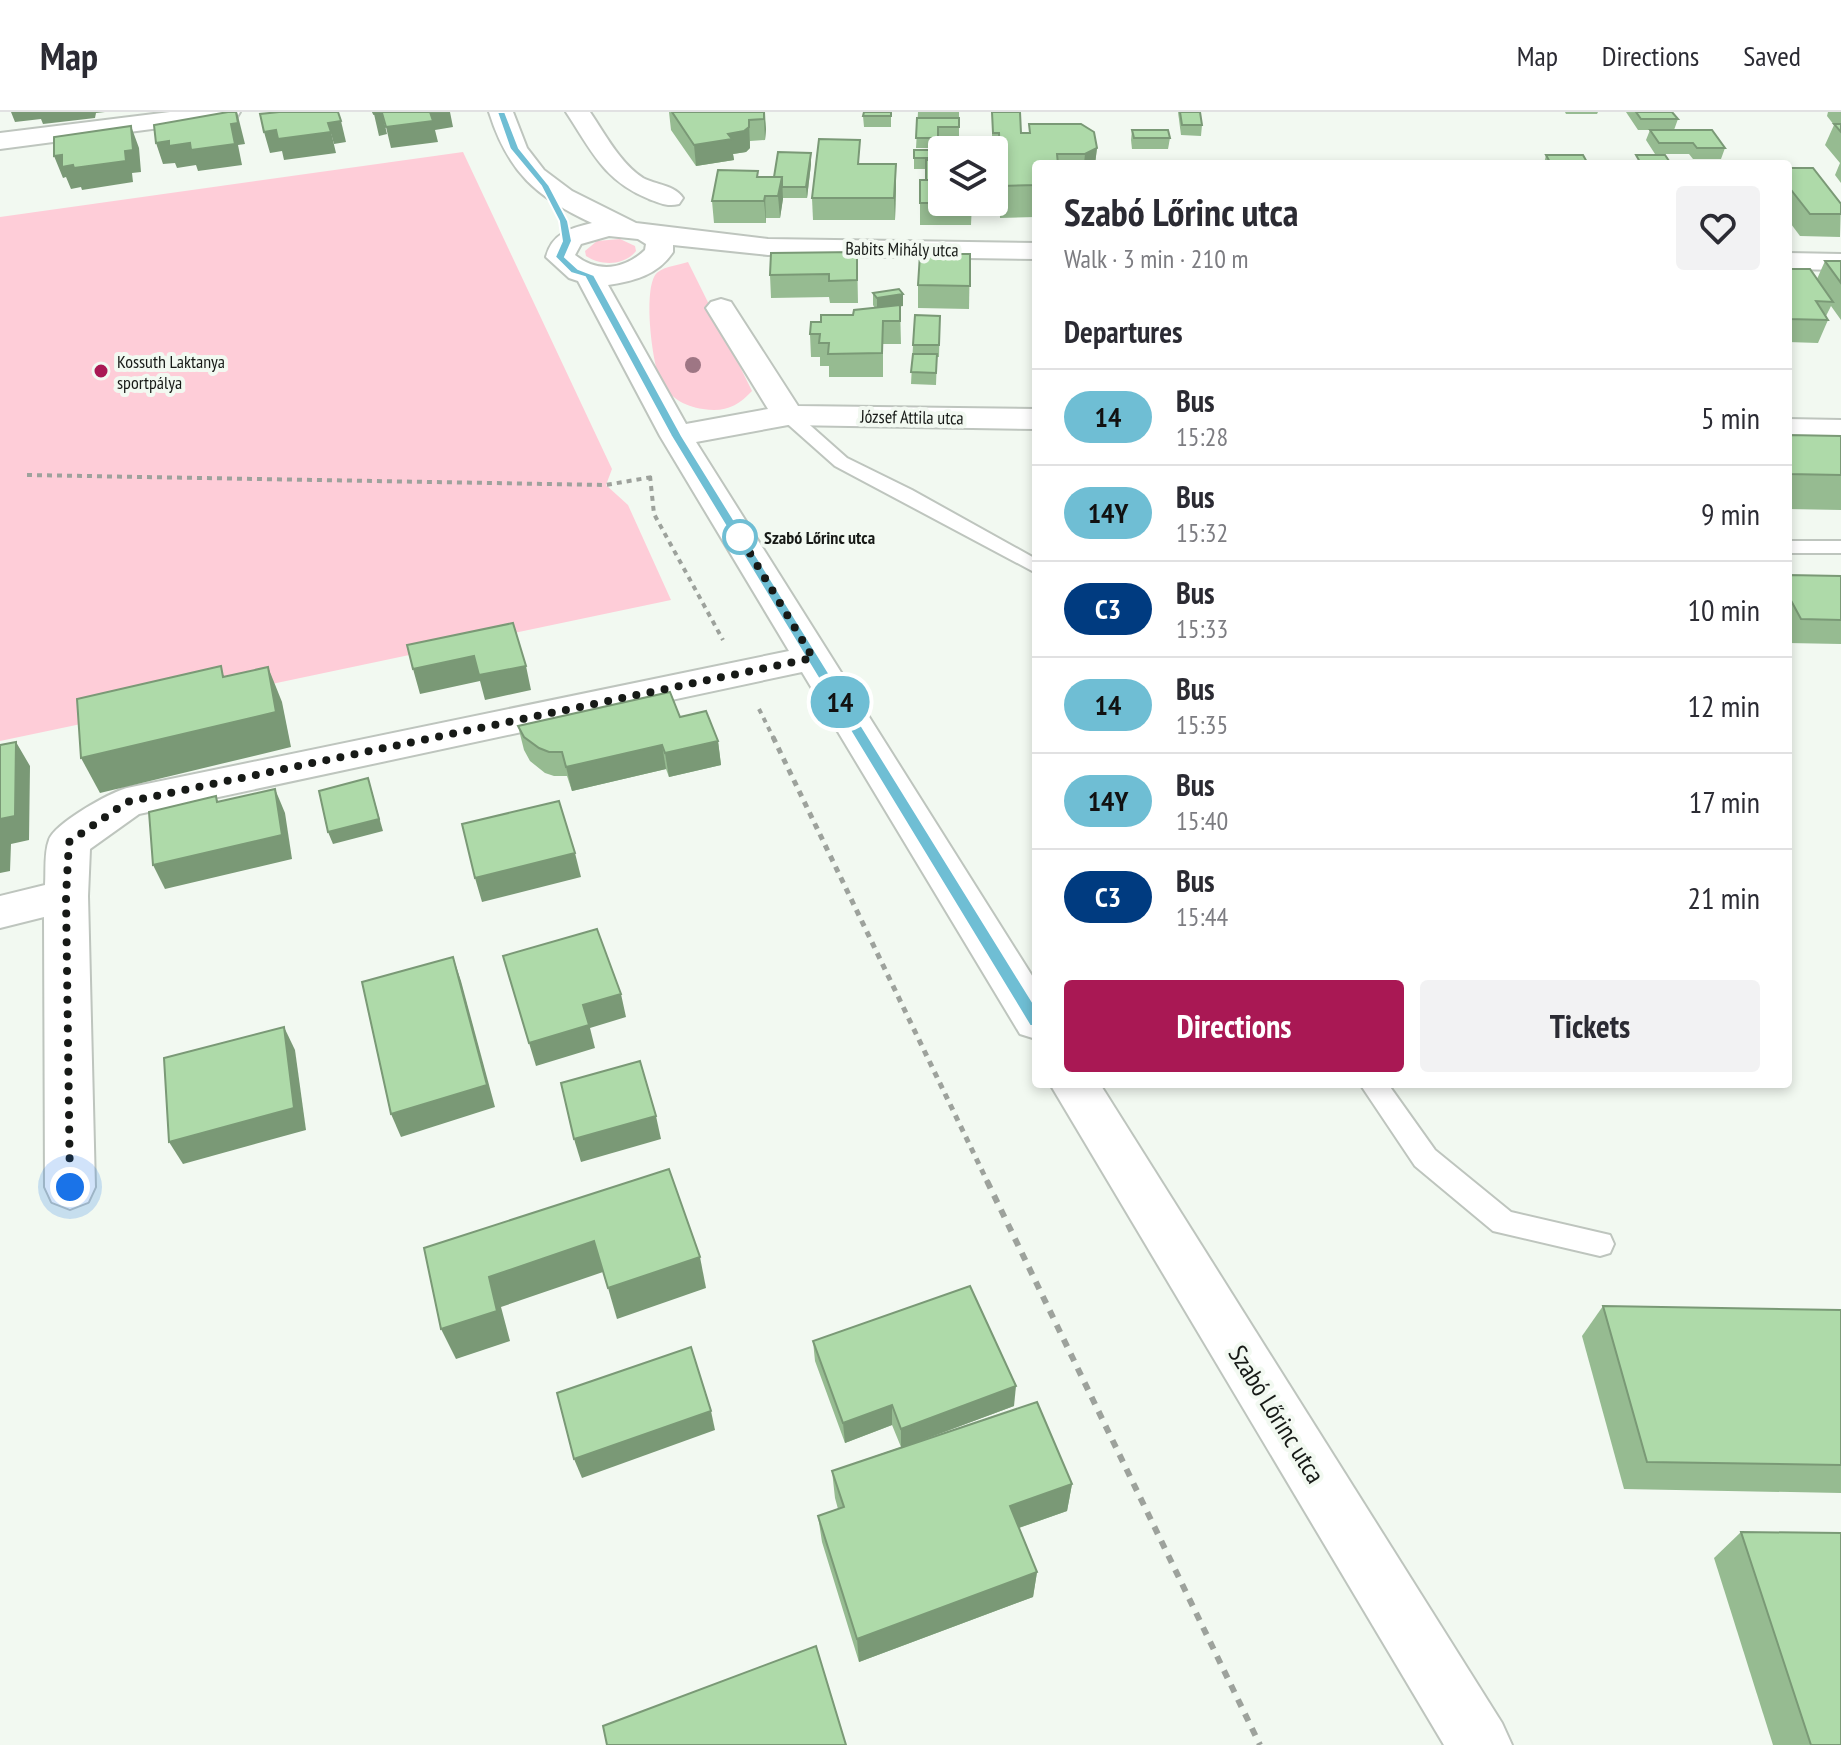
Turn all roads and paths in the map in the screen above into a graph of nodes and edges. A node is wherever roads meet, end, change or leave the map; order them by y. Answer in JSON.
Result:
{"nodes":[{"id":1,"x":228,"y":112,"type":"edge"},
{"id":2,"x":501,"y":112,"type":"edge"},
{"id":3,"x":578,"y":112,"type":"edge"},
{"id":4,"x":160,"y":116,"type":"edge"},
{"id":5,"x":0,"y":141,"type":"edge"},
{"id":6,"x":545,"y":185,"type":"junction"},
{"id":7,"x":670,"y":198,"type":"dead end"},
{"id":8,"x":567,"y":241,"type":"junction"},
{"id":9,"x":644,"y":247,"type":"junction"},
{"id":10,"x":1032,"y":251,"type":"edge"},
{"id":11,"x":1792,"y":261,"type":"edge"},
{"id":12,"x":1841,"y":262,"type":"edge"},
{"id":13,"x":589,"y":275,"type":"junction"},
{"id":14,"x":721,"y":308,"type":"dead end"},
{"id":15,"x":626,"y":341,"type":"junction"},
{"id":16,"x":788,"y":415,"type":"junction"},
{"id":17,"x":1032,"y":419,"type":"edge"},
{"id":18,"x":1792,"y":429,"type":"edge"},
{"id":19,"x":1841,"y":430,"type":"edge"},
{"id":20,"x":676,"y":436,"type":"junction"},
{"id":21,"x":649,"y":468,"type":"dead end"},
{"id":22,"x":27,"y":475,"type":"dead end"},
{"id":23,"x":606,"y":485,"type":"dead end"},
{"id":24,"x":996,"y":544,"type":"junction"},
{"id":25,"x":1032,"y":544,"type":"edge"},
{"id":26,"x":1792,"y":547,"type":"edge"},
{"id":27,"x":1841,"y":547,"type":"edge"},
{"id":28,"x":1032,"y":565,"type":"edge"},
{"id":29,"x":813,"y":658,"type":"junction"},
{"id":30,"x":741,"y":672,"type":"junction"},
{"id":31,"x":66,"y":896,"type":"junction"},
{"id":32,"x":0,"y":912,"type":"edge"},
{"id":33,"x":1032,"y":1014,"type":"edge"},
{"id":34,"x":1076,"y":1088,"type":"edge"},
{"id":35,"x":1376,"y":1088,"type":"edge"},
{"id":36,"x":70,"y":1187,"type":"dead end"},
{"id":37,"x":1600,"y":1244,"type":"dead end"},
{"id":38,"x":1260,"y":1745,"type":"edge"},
{"id":39,"x":1480,"y":1745,"type":"edge"}],
"edges":[{"from":1,"to":4,"type":"street"},
{"from":2,"to":6,"type":"street"},
{"from":3,"to":7,"type":"street"},
{"from":4,"to":5,"type":"street"},
{"from":6,"to":8,"type":"street"},
{"from":6,"to":9,"type":"street"},
{"from":8,"to":9,"type":"street"},
{"from":8,"to":13,"type":"street"},
{"from":9,"to":10,"type":"street","name":"Babits Mihály utca"},
{"from":9,"to":13,"type":"street"},
{"from":9,"to":15,"type":"street"},
{"from":11,"to":12,"type":"street"},
{"from":13,"to":15,"type":"street"},
{"from":14,"to":16,"type":"street"},
{"from":15,"to":20,"type":"street"},
{"from":16,"to":17,"type":"street","name":"József Attila utca"},
{"from":16,"to":20,"type":"street","name":"József Attila utca"},
{"from":16,"to":24,"type":"lane"},
{"from":18,"to":19,"type":"street"},
{"from":20,"to":29,"type":"street"},
{"from":21,"to":30,"type":"path"},
{"from":22,"to":23,"type":"path"},
{"from":24,"to":25,"type":"lane"},
{"from":24,"to":28,"type":"lane"},
{"from":26,"to":27,"type":"lane"},
{"from":29,"to":30,"type":"street"},
{"from":29,"to":33,"type":"street"},
{"from":30,"to":31,"type":"street"},
{"from":30,"to":38,"type":"path"},
{"from":31,"to":32,"type":"street"},
{"from":31,"to":36,"type":"street"},
{"from":34,"to":39,"type":"street","name":"Szabó Lőrinc utca"},
{"from":35,"to":37,"type":"lane"}]}
